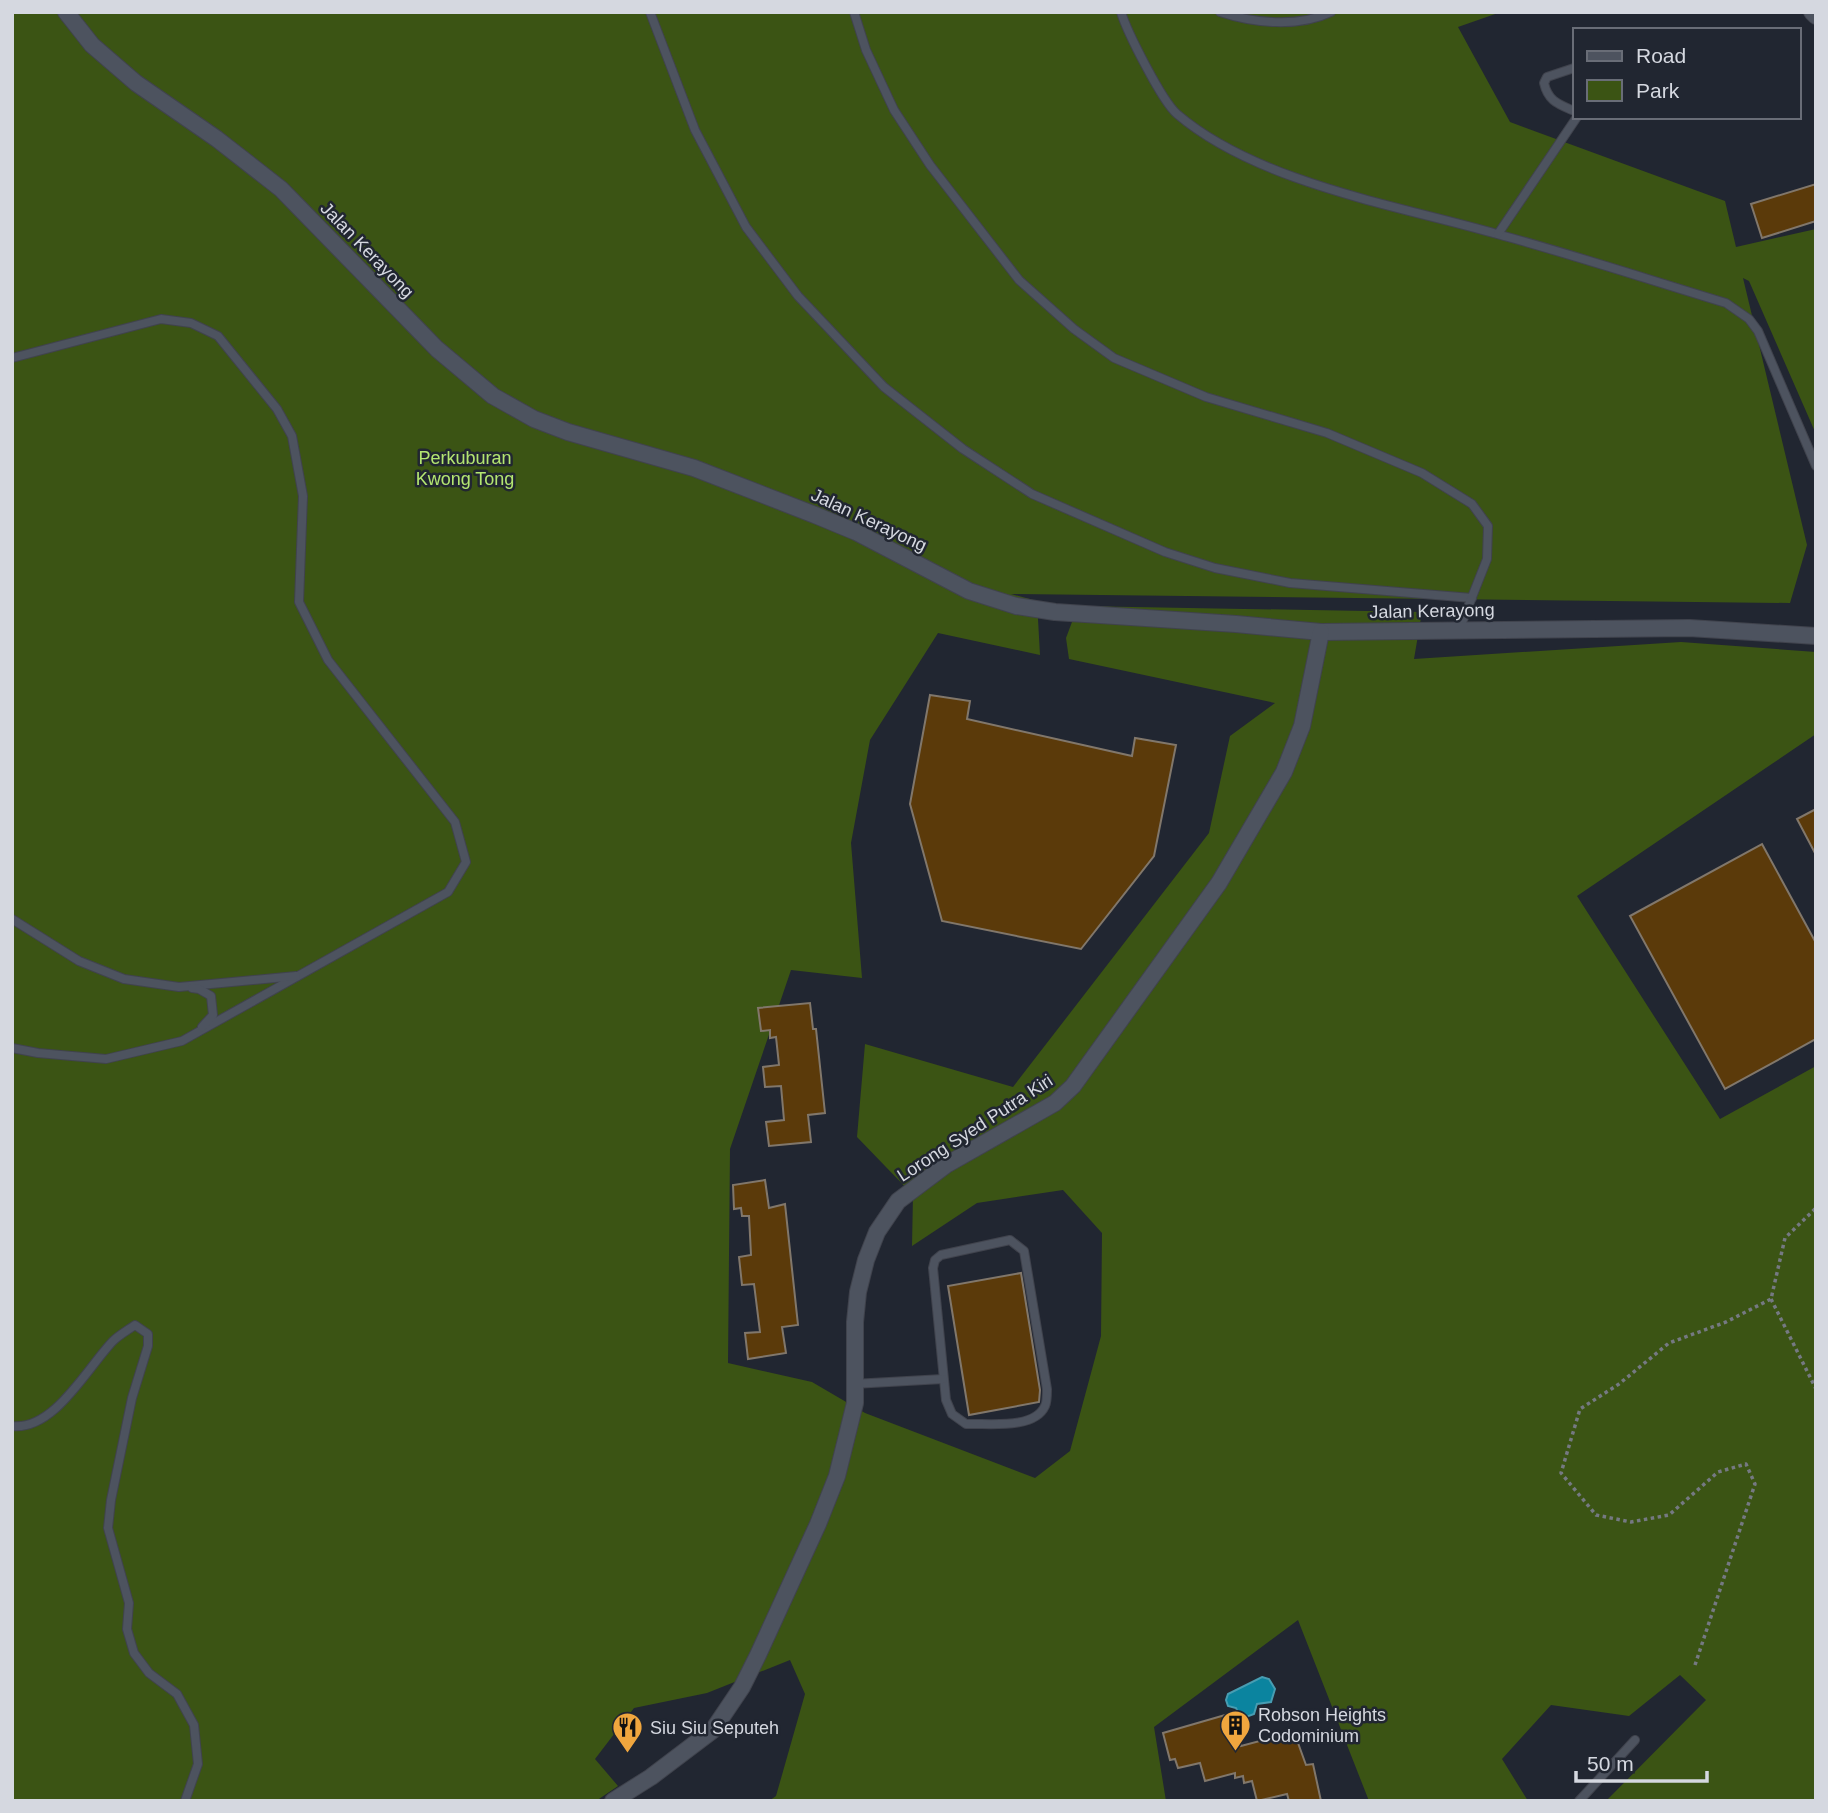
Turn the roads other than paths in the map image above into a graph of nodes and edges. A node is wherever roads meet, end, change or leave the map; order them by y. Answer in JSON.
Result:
{"nodes":[{"id":1,"x":66,"y":12,"type":"edge"},
{"id":2,"x":650,"y":12,"type":"edge"},
{"id":3,"x":854,"y":12,"type":"edge"},
{"id":4,"x":1121,"y":12,"type":"edge"},
{"id":5,"x":1220,"y":12,"type":"edge"},
{"id":6,"x":1331,"y":12,"type":"edge"},
{"id":7,"x":1573,"y":68,"type":"edge"},
{"id":8,"x":1573,"y":111,"type":"edge"},
{"id":9,"x":1576,"y":119,"type":"edge"},
{"id":10,"x":1498,"y":234,"type":"junction"},
{"id":11,"x":12,"y":358,"type":"edge"},
{"id":12,"x":1816,"y":466,"type":"edge"},
{"id":13,"x":1472,"y":598,"type":"junction"},
{"id":14,"x":1459,"y":630,"type":"junction"},
{"id":15,"x":1321,"y":632,"type":"junction"},
{"id":16,"x":1816,"y":636,"type":"edge"},
{"id":17,"x":12,"y":919,"type":"edge"},
{"id":18,"x":303,"y":975,"type":"junction"},
{"id":19,"x":179,"y":987,"type":"junction"},
{"id":20,"x":182,"y":1041,"type":"junction"},
{"id":21,"x":12,"y":1048,"type":"edge"},
{"id":22,"x":943,"y":1379,"type":"junction"},
{"id":23,"x":853,"y":1384,"type":"junction"},
{"id":24,"x":12,"y":1426,"type":"edge"},
{"id":25,"x":1635,"y":1740,"type":"dead end"},
{"id":26,"x":185,"y":1801,"type":"edge"},
{"id":27,"x":613,"y":1801,"type":"edge"},
{"id":28,"x":1579,"y":1801,"type":"edge"}],
"edges":[{"from":1,"to":15,"type":"street","name":"Jalan Kerayong"},
{"from":2,"to":13,"type":"lane"},
{"from":3,"to":13,"type":"lane"},
{"from":4,"to":10,"type":"lane"},
{"from":5,"to":6,"type":"lane"},
{"from":7,"to":8,"type":"lane"},
{"from":9,"to":10,"type":"lane"},
{"from":10,"to":12,"type":"lane"},
{"from":11,"to":18,"type":"lane"},
{"from":13,"to":14,"type":"lane"},
{"from":14,"to":15,"type":"street","name":"Jalan Kerayong"},
{"from":14,"to":16,"type":"street","name":"Jalan Kerayong"},
{"from":15,"to":23,"type":"street","name":"Lorong Syed Putra Kiri"},
{"from":17,"to":19,"type":"lane"},
{"from":18,"to":19,"type":"lane"},
{"from":18,"to":20,"type":"lane"},
{"from":19,"to":20,"type":"lane"},
{"from":20,"to":21,"type":"lane"},
{"from":22,"to":22,"type":"lane"},
{"from":22,"to":23,"type":"lane"},
{"from":23,"to":27,"type":"street","name":"Lorong Syed Putra Kiri"},
{"from":24,"to":26,"type":"lane"},
{"from":25,"to":28,"type":"lane"}]}
